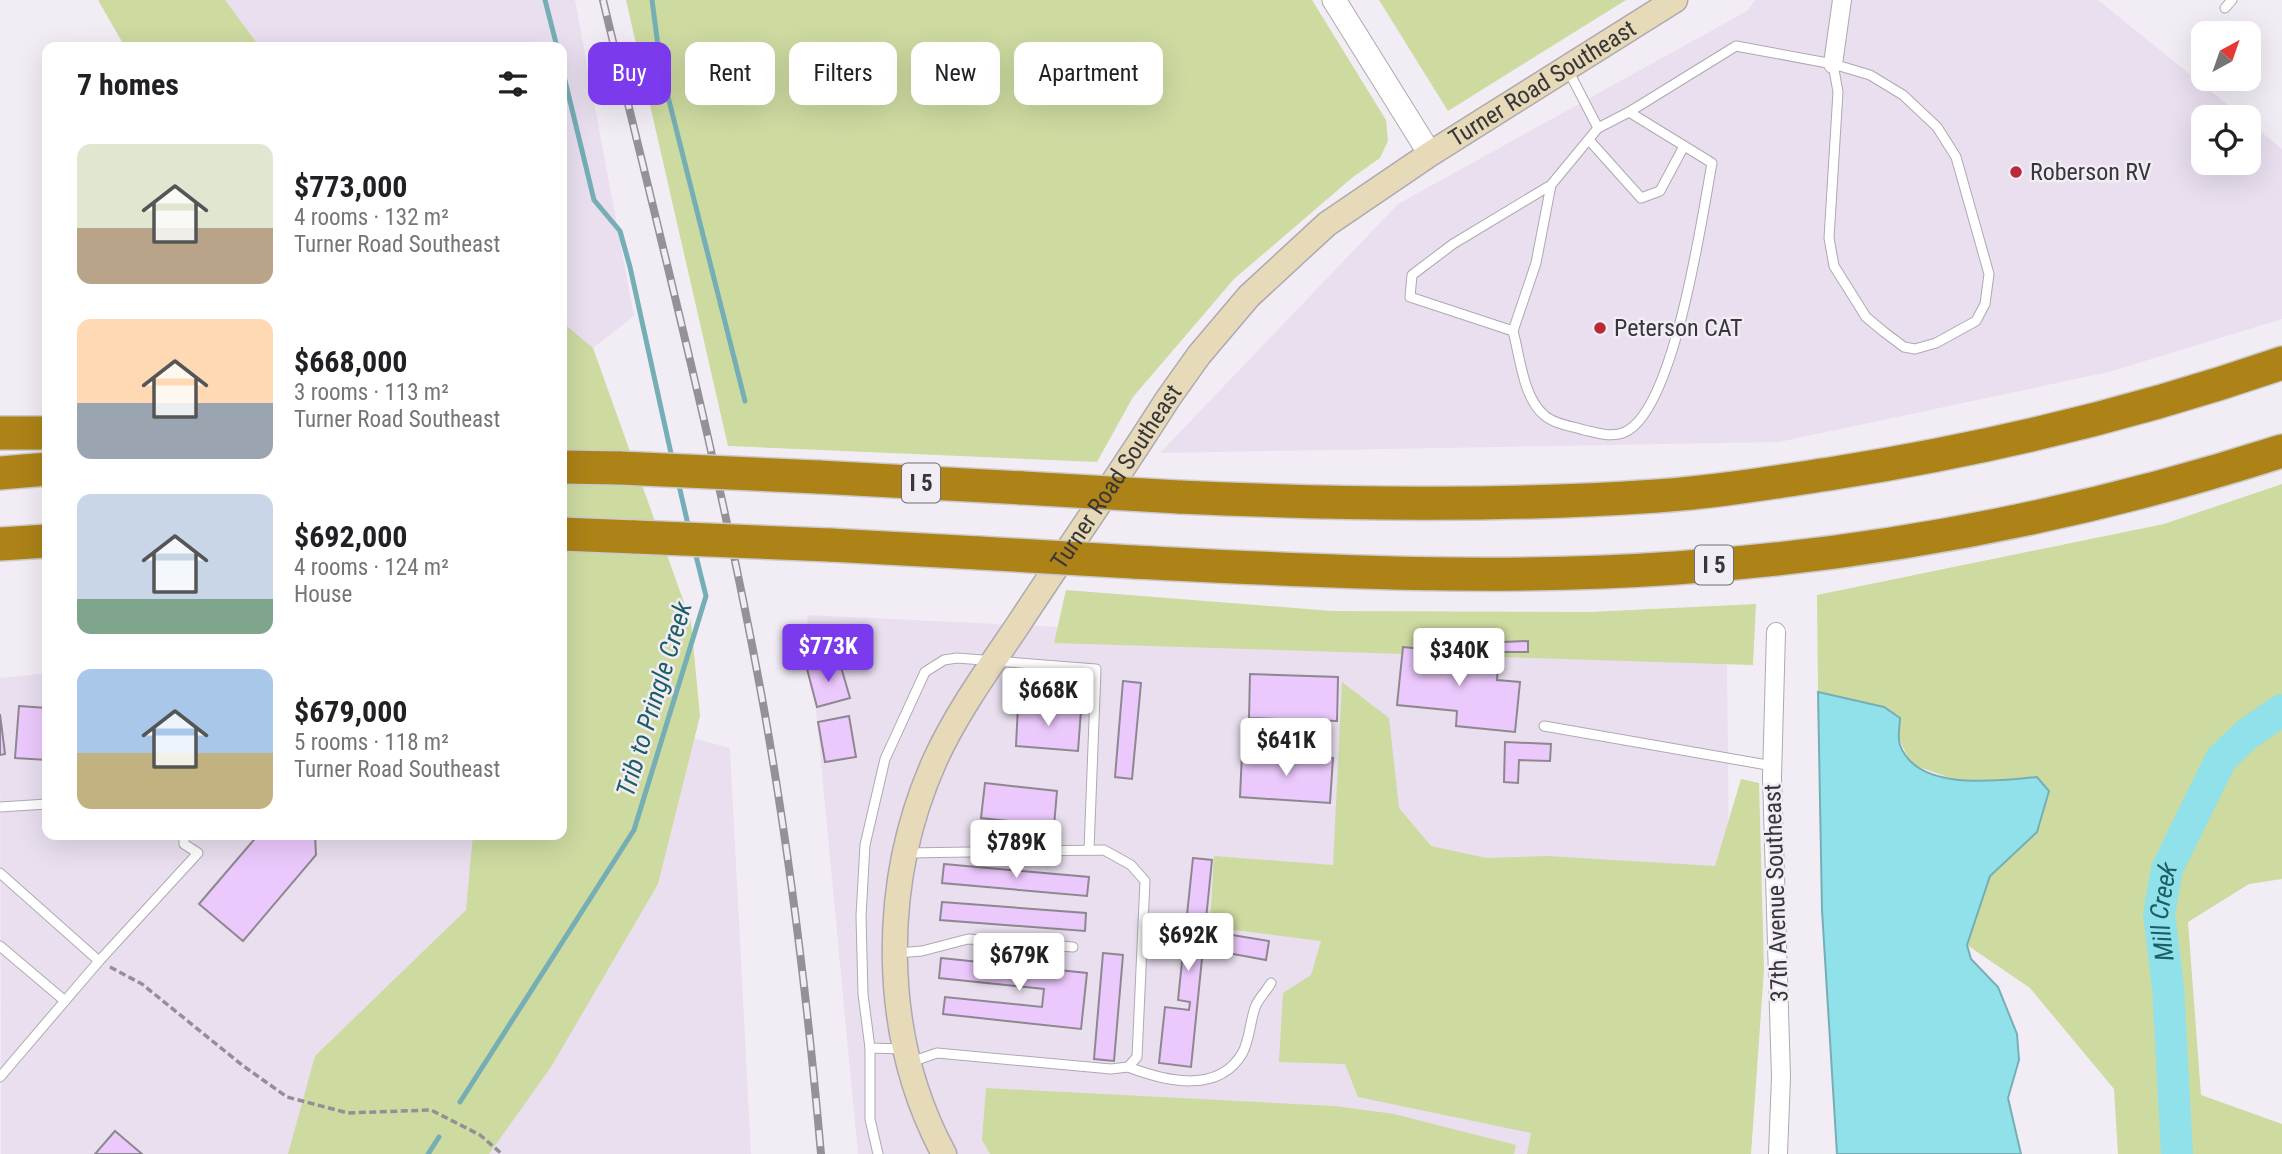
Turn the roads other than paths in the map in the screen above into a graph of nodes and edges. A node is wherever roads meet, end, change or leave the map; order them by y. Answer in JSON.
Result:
{"nodes":[{"id":1,"x":1334,"y":0,"type":"edge"},
{"id":2,"x":1675,"y":0,"type":"edge"},
{"id":3,"x":1842,"y":0,"type":"edge"},
{"id":4,"x":1833,"y":64,"type":"junction"},
{"id":5,"x":1568,"y":68,"type":"junction"},
{"id":6,"x":1629,"y":112,"type":"junction"},
{"id":7,"x":1598,"y":128,"type":"junction"},
{"id":8,"x":1588,"y":140,"type":"junction"},
{"id":9,"x":1684,"y":146,"type":"junction"},
{"id":10,"x":1430,"y":154,"type":"junction"},
{"id":11,"x":1551,"y":185,"type":"junction"},
{"id":12,"x":1513,"y":331,"type":"junction"},
{"id":13,"x":2282,"y":363,"type":"edge"},
{"id":14,"x":0,"y":433,"type":"edge"},
{"id":15,"x":42,"y":433,"type":"edge"},
{"id":16,"x":2282,"y":452,"type":"edge"},
{"id":17,"x":567,"y":467,"type":"edge"},
{"id":18,"x":42,"y":469,"type":"edge"},
{"id":19,"x":0,"y":473,"type":"edge"},
{"id":20,"x":567,"y":534,"type":"edge"},
{"id":21,"x":42,"y":541,"type":"edge"},
{"id":22,"x":0,"y":544,"type":"edge"},
{"id":23,"x":1776,"y":632,"type":"dead end"},
{"id":24,"x":993,"y":662,"type":"junction"},
{"id":25,"x":1544,"y":726,"type":"dead end"},
{"id":26,"x":1773,"y":766,"type":"junction"},
{"id":27,"x":42,"y":804,"type":"edge"},
{"id":28,"x":0,"y":807,"type":"edge"},
{"id":29,"x":184,"y":840,"type":"edge"},
{"id":30,"x":1089,"y":850,"type":"junction"},
{"id":31,"x":906,"y":853,"type":"junction"},
{"id":32,"x":0,"y":873,"type":"edge"},
{"id":33,"x":0,"y":946,"type":"edge"},
{"id":34,"x":1073,"y":947,"type":"dead end"},
{"id":35,"x":895,"y":953,"type":"junction"},
{"id":36,"x":99,"y":961,"type":"junction"},
{"id":37,"x":1271,"y":983,"type":"dead end"},
{"id":38,"x":65,"y":1001,"type":"junction"},
{"id":39,"x":870,"y":1048,"type":"junction"},
{"id":40,"x":908,"y":1056,"type":"junction"},
{"id":41,"x":1128,"y":1067,"type":"junction"},
{"id":42,"x":0,"y":1077,"type":"edge"},
{"id":43,"x":878,"y":1154,"type":"edge"},
{"id":44,"x":944,"y":1154,"type":"edge"},
{"id":45,"x":1777,"y":1154,"type":"edge"}],
"edges":[{"from":1,"to":10,"type":"street"},
{"from":2,"to":5,"type":"main road","name":"Turner Road Southeast"},
{"from":3,"to":4,"type":"street"},
{"from":4,"to":4,"type":"lane"},
{"from":4,"to":6,"type":"lane"},
{"from":5,"to":7,"type":"lane"},
{"from":5,"to":10,"type":"main road","name":"Turner Road Southeast"},
{"from":6,"to":7,"type":"lane"},
{"from":6,"to":9,"type":"lane"},
{"from":7,"to":8,"type":"lane"},
{"from":8,"to":9,"type":"lane"},
{"from":8,"to":11,"type":"lane"},
{"from":9,"to":12,"type":"lane"},
{"from":10,"to":24,"type":"main road","name":"Turner Road Southeast"},
{"from":11,"to":12,"type":"lane"},
{"from":11,"to":12,"type":"lane"},
{"from":13,"to":17,"type":"highway","number":"I 5","bridge":true},
{"from":14,"to":15,"type":"highway"},
{"from":16,"to":20,"type":"highway","number":"I 5","bridge":true},
{"from":18,"to":19,"type":"highway"},
{"from":21,"to":22,"type":"highway"},
{"from":23,"to":26,"type":"street","name":"37th Avenue Southeast"},
{"from":24,"to":30,"type":"lane"},
{"from":24,"to":31,"type":"main road","name":"Turner Road Southeast"},
{"from":24,"to":39,"type":"lane"},
{"from":25,"to":26,"type":"lane"},
{"from":26,"to":45,"type":"street","name":"37th Avenue Southeast"},
{"from":27,"to":28,"type":"lane"},
{"from":29,"to":36,"type":"lane"},
{"from":30,"to":31,"type":"lane"},
{"from":30,"to":41,"type":"lane"},
{"from":31,"to":35,"type":"main road","name":"Turner Road Southeast"},
{"from":32,"to":36,"type":"lane"},
{"from":33,"to":38,"type":"lane"},
{"from":34,"to":35,"type":"lane"},
{"from":35,"to":40,"type":"main road","name":"Turner Road Southeast"},
{"from":36,"to":38,"type":"lane"},
{"from":37,"to":41,"type":"lane"},
{"from":38,"to":42,"type":"lane"},
{"from":39,"to":40,"type":"lane"},
{"from":39,"to":43,"type":"lane"},
{"from":40,"to":41,"type":"lane"},
{"from":40,"to":44,"type":"main road","name":"Turner Road Southeast"}]}
